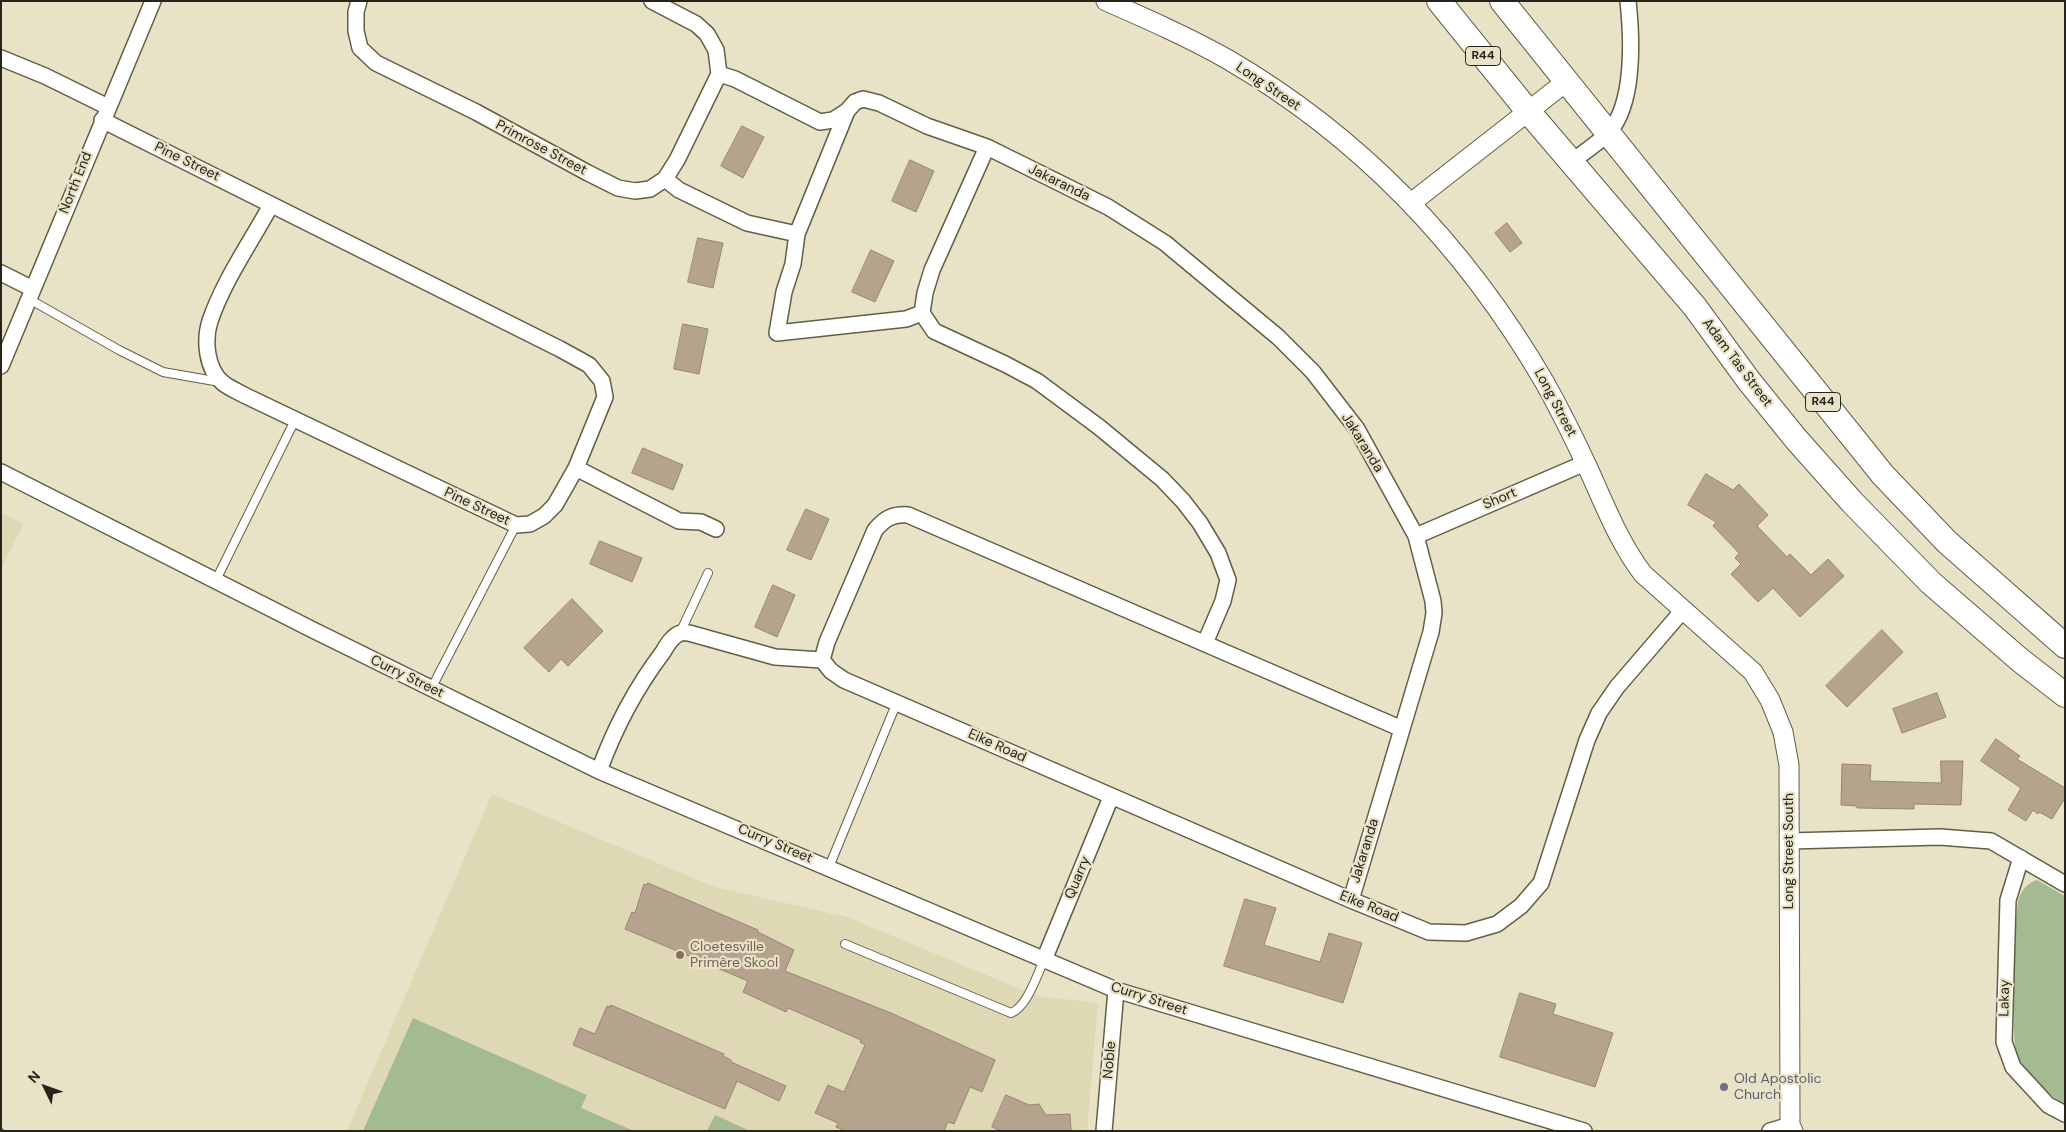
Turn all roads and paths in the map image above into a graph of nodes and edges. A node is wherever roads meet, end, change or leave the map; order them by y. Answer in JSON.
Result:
{"nodes":[{"id":1,"x":153,"y":1,"type":"edge"},
{"id":2,"x":359,"y":1,"type":"edge"},
{"id":3,"x":652,"y":1,"type":"edge"},
{"id":4,"x":1106,"y":1,"type":"edge"},
{"id":5,"x":1439,"y":1,"type":"edge"},
{"id":6,"x":1502,"y":1,"type":"edge"},
{"id":7,"x":1628,"y":1,"type":"edge"},
{"id":8,"x":1,"y":58,"type":"edge"},
{"id":9,"x":719,"y":74,"type":"junction"},
{"id":10,"x":1567,"y":81,"type":"junction"},
{"id":11,"x":1527,"y":110,"type":"junction"},
{"id":12,"x":847,"y":111,"type":"junction"},
{"id":13,"x":105,"y":114,"type":"junction"},
{"id":14,"x":1609,"y":132,"type":"junction"},
{"id":15,"x":987,"y":147,"type":"junction"},
{"id":16,"x":1571,"y":162,"type":"junction"},
{"id":17,"x":665,"y":179,"type":"junction"},
{"id":18,"x":1411,"y":203,"type":"junction"},
{"id":19,"x":272,"y":205,"type":"junction"},
{"id":20,"x":797,"y":234,"type":"junction"},
{"id":21,"x":1,"y":273,"type":"edge"},
{"id":22,"x":31,"y":294,"type":"junction"},
{"id":23,"x":922,"y":313,"type":"junction"},
{"id":24,"x":1,"y":366,"type":"edge"},
{"id":25,"x":222,"y":382,"type":"junction"},
{"id":26,"x":294,"y":420,"type":"junction"},
{"id":27,"x":1585,"y":463,"type":"junction"},
{"id":28,"x":576,"y":468,"type":"junction"},
{"id":29,"x":1,"y":472,"type":"edge"},
{"id":30,"x":516,"y":525,"type":"junction"},
{"id":31,"x":716,"y":529,"type":"dead end"},
{"id":32,"x":1416,"y":536,"type":"junction"},
{"id":33,"x":708,"y":573,"type":"dead end"},
{"id":34,"x":216,"y":580,"type":"junction"},
{"id":35,"x":1684,"y":609,"type":"junction"},
{"id":36,"x":680,"y":633,"type":"junction"},
{"id":37,"x":1205,"y":643,"type":"junction"},
{"id":38,"x":2065,"y":646,"type":"edge"},
{"id":39,"x":822,"y":660,"type":"junction"},
{"id":40,"x":431,"y":689,"type":"junction"},
{"id":41,"x":2065,"y":695,"type":"edge"},
{"id":42,"x":897,"y":702,"type":"junction"},
{"id":43,"x":1402,"y":729,"type":"junction"},
{"id":44,"x":599,"y":771,"type":"junction"},
{"id":45,"x":1111,"y":797,"type":"junction"},
{"id":46,"x":1789,"y":841,"type":"junction"},
{"id":47,"x":2021,"y":858,"type":"junction"},
{"id":48,"x":829,"y":867,"type":"junction"},
{"id":49,"x":2065,"y":884,"type":"edge"},
{"id":50,"x":1351,"y":900,"type":"junction"},
{"id":51,"x":845,"y":944,"type":"dead end"},
{"id":52,"x":1044,"y":960,"type":"junction"},
{"id":53,"x":1116,"y":990,"type":"junction"},
{"id":54,"x":2065,"y":1114,"type":"edge"},
{"id":55,"x":1792,"y":1128,"type":"edge"},
{"id":56,"x":1104,"y":1131,"type":"edge"},
{"id":57,"x":1584,"y":1131,"type":"edge"},
{"id":58,"x":1770,"y":1131,"type":"edge"}],
"edges":[{"from":1,"to":13,"type":"street","name":"North End"},
{"from":2,"to":17,"type":"street","name":"Primrose Street"},
{"from":3,"to":9,"type":"street"},
{"from":4,"to":18,"type":"street","name":"Long Street"},
{"from":5,"to":11,"type":"main road","name":"Adam Tas Street","number":"R44"},
{"from":6,"to":10,"type":"main road","number":"R44"},
{"from":7,"to":14,"type":"street"},
{"from":8,"to":13,"type":"street","name":"Pine Street"},
{"from":9,"to":12,"type":"street"},
{"from":9,"to":17,"type":"street"},
{"from":10,"to":11,"type":"street"},
{"from":10,"to":14,"type":"main road","number":"R44"},
{"from":11,"to":16,"type":"main road","name":"Adam Tas Street","number":"R44"},
{"from":11,"to":18,"type":"street"},
{"from":12,"to":15,"type":"street","name":"Jakaranda"},
{"from":12,"to":20,"type":"street"},
{"from":13,"to":19,"type":"street","name":"Pine Street"},
{"from":13,"to":22,"type":"street","name":"North End"},
{"from":14,"to":16,"type":"street"},
{"from":14,"to":38,"type":"main road","number":"R44"},
{"from":15,"to":23,"type":"street"},
{"from":15,"to":32,"type":"street","name":"Jakaranda"},
{"from":16,"to":41,"type":"main road","name":"Adam Tas Street","number":"R44"},
{"from":17,"to":20,"type":"street"},
{"from":18,"to":27,"type":"street","name":"Long Street"},
{"from":19,"to":25,"type":"street"},
{"from":19,"to":28,"type":"street","name":"Pine Street"},
{"from":20,"to":23,"type":"street"},
{"from":21,"to":22,"type":"street"},
{"from":22,"to":24,"type":"street","name":"North End"},
{"from":22,"to":25,"type":"lane"},
{"from":23,"to":37,"type":"street"},
{"from":25,"to":26,"type":"street","name":"Pine Street"},
{"from":26,"to":30,"type":"street","name":"Pine Street"},
{"from":26,"to":34,"type":"lane"},
{"from":27,"to":32,"type":"street","name":"Short"},
{"from":27,"to":35,"type":"street","name":"Long Street"},
{"from":28,"to":30,"type":"street","name":"Pine Street"},
{"from":28,"to":31,"type":"street"},
{"from":29,"to":34,"type":"street","name":"Curry Street"},
{"from":30,"to":40,"type":"lane"},
{"from":32,"to":43,"type":"street","name":"Jakaranda"},
{"from":33,"to":36,"type":"lane"},
{"from":34,"to":40,"type":"street","name":"Curry Street"},
{"from":35,"to":46,"type":"street","name":"Long Street South"},
{"from":35,"to":50,"type":"street","name":"Eike Road"},
{"from":36,"to":39,"type":"street"},
{"from":36,"to":44,"type":"street"},
{"from":37,"to":39,"type":"street"},
{"from":37,"to":43,"type":"street"},
{"from":39,"to":42,"type":"street","name":"Eike Road"},
{"from":40,"to":44,"type":"street","name":"Curry Street"},
{"from":42,"to":45,"type":"street","name":"Eike Road"},
{"from":42,"to":48,"type":"lane"},
{"from":43,"to":50,"type":"street","name":"Jakaranda"},
{"from":44,"to":48,"type":"street","name":"Curry Street"},
{"from":45,"to":50,"type":"street","name":"Eike Road"},
{"from":45,"to":52,"type":"street","name":"Quarry"},
{"from":46,"to":47,"type":"street"},
{"from":46,"to":55,"type":"street","name":"Long Street South"},
{"from":47,"to":49,"type":"street"},
{"from":47,"to":54,"type":"street","name":"Lakay"},
{"from":48,"to":52,"type":"street","name":"Curry Street"},
{"from":51,"to":52,"type":"lane"},
{"from":52,"to":53,"type":"street","name":"Curry Street"},
{"from":53,"to":56,"type":"street","name":"Noble"},
{"from":53,"to":57,"type":"street","name":"Curry Street"},
{"from":55,"to":58,"type":"street"}]}
